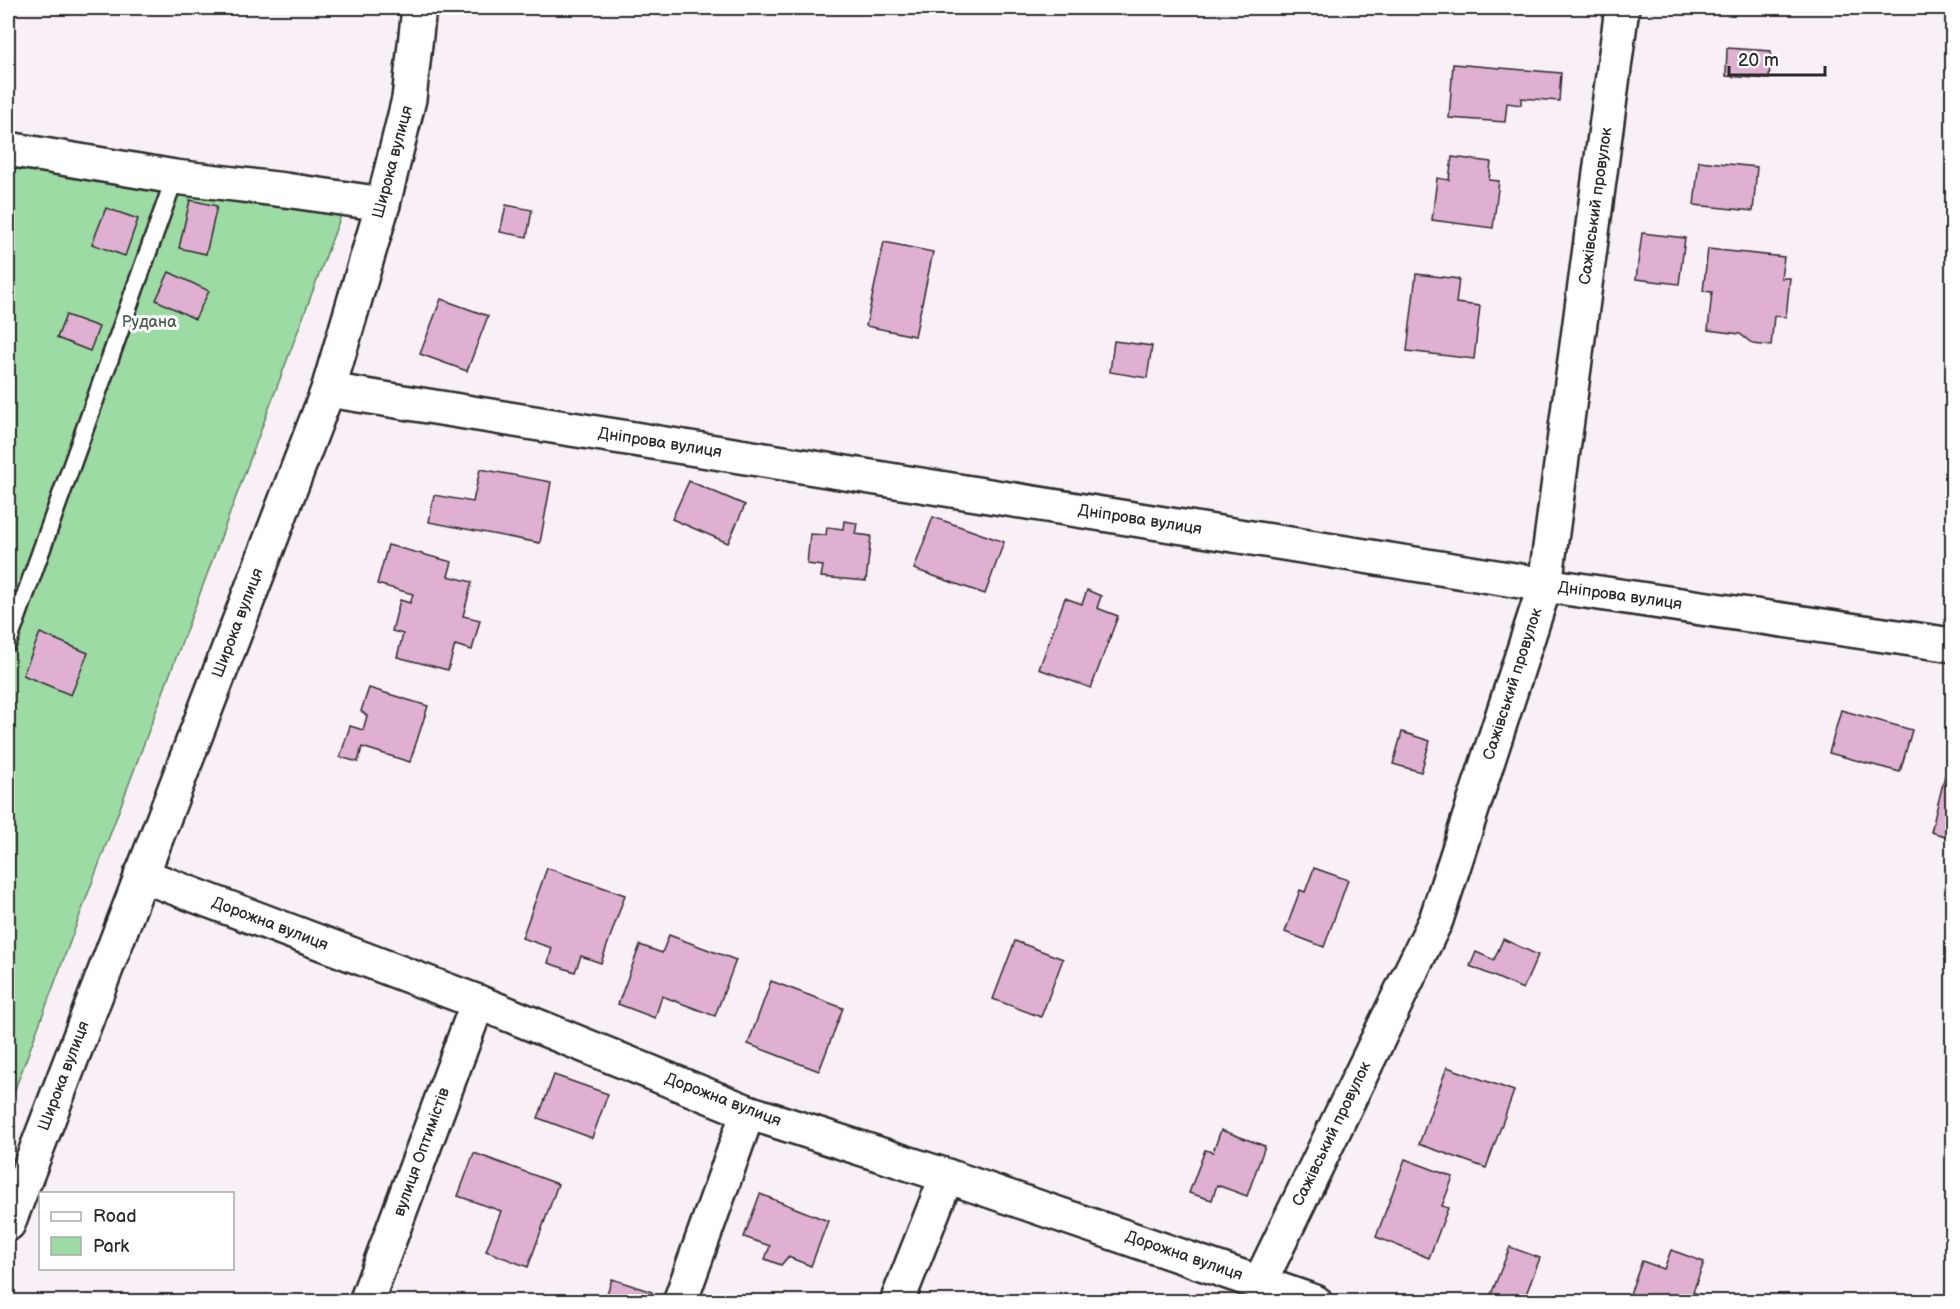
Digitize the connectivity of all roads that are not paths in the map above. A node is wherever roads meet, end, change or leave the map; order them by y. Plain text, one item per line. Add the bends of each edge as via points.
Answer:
1 (419, 8) edge
2 (1622, 8) edge
3 (8, 149) edge
4 (175, 177) junction
5 (383, 204) junction
6 (328, 390) junction
7 (1545, 585) junction
8 (8, 643) edge
9 (1953, 645) edge
10 (141, 875) junction
11 (478, 1002) junction
12 (748, 1112) junction
13 (946, 1176) junction
14 (8, 1224) edge
15 (1260, 1282) junction
16 (366, 1302) edge
17 (680, 1302) edge
18 (897, 1302) edge
19 (1315, 1302) edge

1 - 5 street, Широка вулиця via 409,99
2 - 7 street, Сажівський провулок
3 - 4 street
4 - 5 street
4 - 8 lane
5 - 6 street, Широка вулиця
6 - 7 street, Дніпрова вулиця
6 - 10 street, Широка вулиця
7 - 9 street, Дніпрова вулиця
7 - 15 street, Сажівський провулок via 1436,920
10 - 11 street, Дорожна вулиця
10 - 14 street, Широка вулиця
11 - 12 street, Дорожна вулиця
11 - 16 street, вулиця Оптимістів
12 - 13 street, Дорожна вулиця
12 - 17 street
13 - 15 street, Дорожна вулиця
13 - 18 street
15 - 19 street, Дорожна вулиця

